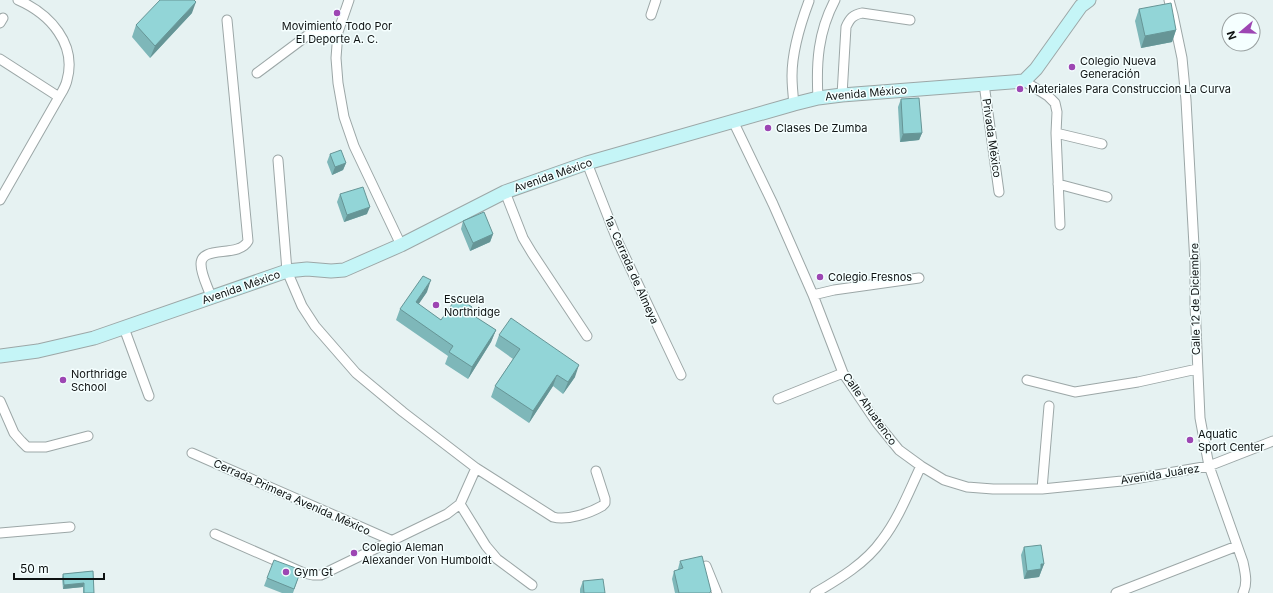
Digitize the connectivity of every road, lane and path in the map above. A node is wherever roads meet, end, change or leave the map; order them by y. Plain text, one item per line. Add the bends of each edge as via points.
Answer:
1 (18, 0) edge
2 (349, 0) edge
3 (656, 0) edge
4 (835, 0) edge
5 (1168, 0) edge
6 (809, 1) dead end
7 (1082, 2) edge
8 (651, 15) dead end
9 (227, 20) dead end
10 (910, 20) dead end
11 (338, 32) junction
12 (0, 58) edge
13 (257, 73) dead end
14 (1024, 81) junction
15 (984, 84) junction
16 (842, 95) junction
17 (59, 97) junction
18 (818, 98) junction
19 (794, 104) junction
20 (733, 121) junction
21 (1056, 133) junction
22 (1102, 144) dead end
23 (278, 160) dead end
24 (586, 163) junction
25 (1058, 184) junction
26 (505, 192) junction
27 (999, 192) dead end
28 (1107, 197) dead end
29 (0, 200) edge
30 (1060, 225) dead end
31 (400, 245) junction
32 (287, 271) junction
33 (919, 278) dead end
34 (813, 295) junction
35 (212, 297) junction
36 (124, 328) junction
37 (587, 336) dead end
38 (0, 356) edge
39 (1197, 369) junction
40 (843, 373) junction
41 (681, 375) dead end
42 (1027, 380) dead end
43 (149, 396) dead end
44 (778, 399) dead end
45 (0, 401) edge
46 (1049, 406) dead end
47 (88, 436) dead end
48 (1273, 441) edge
49 (192, 453) dead end
50 (922, 466) junction
51 (1209, 466) junction
52 (476, 468) junction
53 (596, 472) dead end
54 (1042, 489) junction
55 (460, 504) junction
56 (70, 527) dead end
57 (0, 533) edge
58 (215, 534) dead end
59 (393, 541) junction
60 (1237, 546) junction
61 (706, 566) edge
62 (532, 585) dead end
63 (717, 593) edge
64 (815, 593) edge
65 (1116, 593) edge
66 (1243, 593) edge

1 - 17 street via 49,20 59,32 66,48 69,64 67,81
2 - 11 street
3 - 8 street
4 - 18 street via 829,11 818,58
5 - 39 street, Calle 12 de Diciembre via 1182,58 1186,100 1195,264
6 - 19 street via 793,59
7 - 14 main road via 1036,70
9 - 35 street via 248,241 238,249 210,253 204,257 201,262 202,270
10 - 16 street via 854,14 846,27
11 - 13 street via 322,31 308,35
11 - 31 street via 336,58 344,117 354,146
12 - 17 street
14 - 15 main road, Avenida México
14 - 21 street via 1055,103
15 - 16 main road, Avenida México
15 - 27 street, Privada México
16 - 18 main road, Avenida México
17 - 29 street
18 - 19 main road, Avenida México
19 - 20 main road, Avenida México
20 - 24 main road, Avenida México
20 - 34 street, Calle Ahuatenco
21 - 22 street
21 - 25 street
23 - 32 street
24 - 26 main road, Avenida México
24 - 41 street, 1a. Cerrada de Almeya via 621,248
25 - 28 street
25 - 30 street
26 - 31 main road, Avenida México
26 - 37 street via 523,238
31 - 32 main road, Avenida México via 344,270
32 - 35 main road, Avenida México
32 - 52 street via 302,306 315,326 356,373
33 - 34 street
34 - 40 street, Calle Ahuatenco
35 - 36 main road, Avenida México
36 - 38 main road, Avenida México via 38,351
36 - 43 street
39 - 42 street via 1075,392
39 - 51 street, Calle 12 de Diciembre via 1200,418
40 - 44 street
40 - 50 street, Calle Ahuatenco via 899,450
45 - 47 street via 14,433 27,447 46,447
46 - 54 street
48 - 51 street, Avenida Juárez
49 - 59 street, Cerrada Primera Avenida México
50 - 54 street, Avenida Juárez via 944,480 967,487
50 - 64 street via 882,540 861,563
51 - 54 street, Avenida Juárez via 1122,481
51 - 60 street, Calle 12 de Diciembre
52 - 53 street via 553,517 563,519 599,508 605,503
52 - 55 street
55 - 59 street via 447,514
55 - 62 street via 486,546
56 - 57 street
58 - 59 street via 312,575 321,574
60 - 65 street
60 - 66 street, Calle 12 de Diciembre via 1246,576
61 - 63 street

